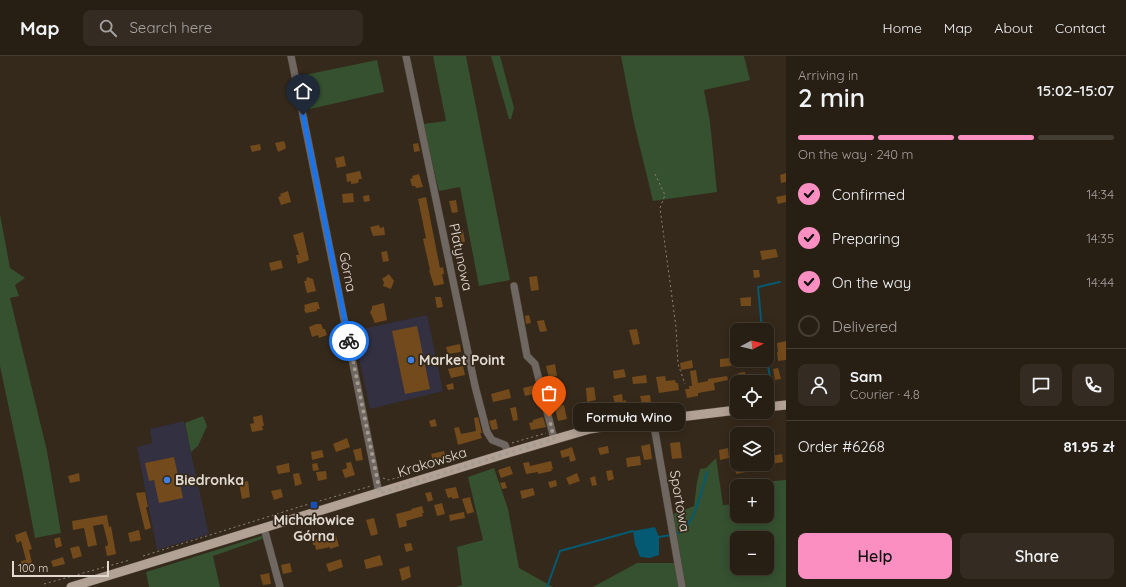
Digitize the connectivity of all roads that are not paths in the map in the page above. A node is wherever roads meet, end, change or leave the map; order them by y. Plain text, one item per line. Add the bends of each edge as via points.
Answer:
1 (291, 56) edge
2 (406, 56) edge
3 (514, 286) dead end
4 (786, 405) edge
5 (774, 408) edge
6 (730, 414) edge
7 (653, 420) junction
8 (554, 439) junction
9 (508, 453) junction
10 (380, 493) junction
11 (264, 528) junction
12 (76, 586) edge
13 (280, 587) edge
14 (682, 587) edge

1 - 10 street, Górna
2 - 9 street, Platynowa via 479,401 487,432 492,440 505,445
3 - 8 street via 527,356 535,364
4 - 5 main road
6 - 7 main road, Krakowska
7 - 8 main road, Krakowska via 597,428
7 - 14 street, Sportowa
8 - 9 main road, Krakowska
9 - 10 main road, Krakowska
10 - 11 main road, Krakowska
11 - 12 main road, Krakowska
11 - 13 street

